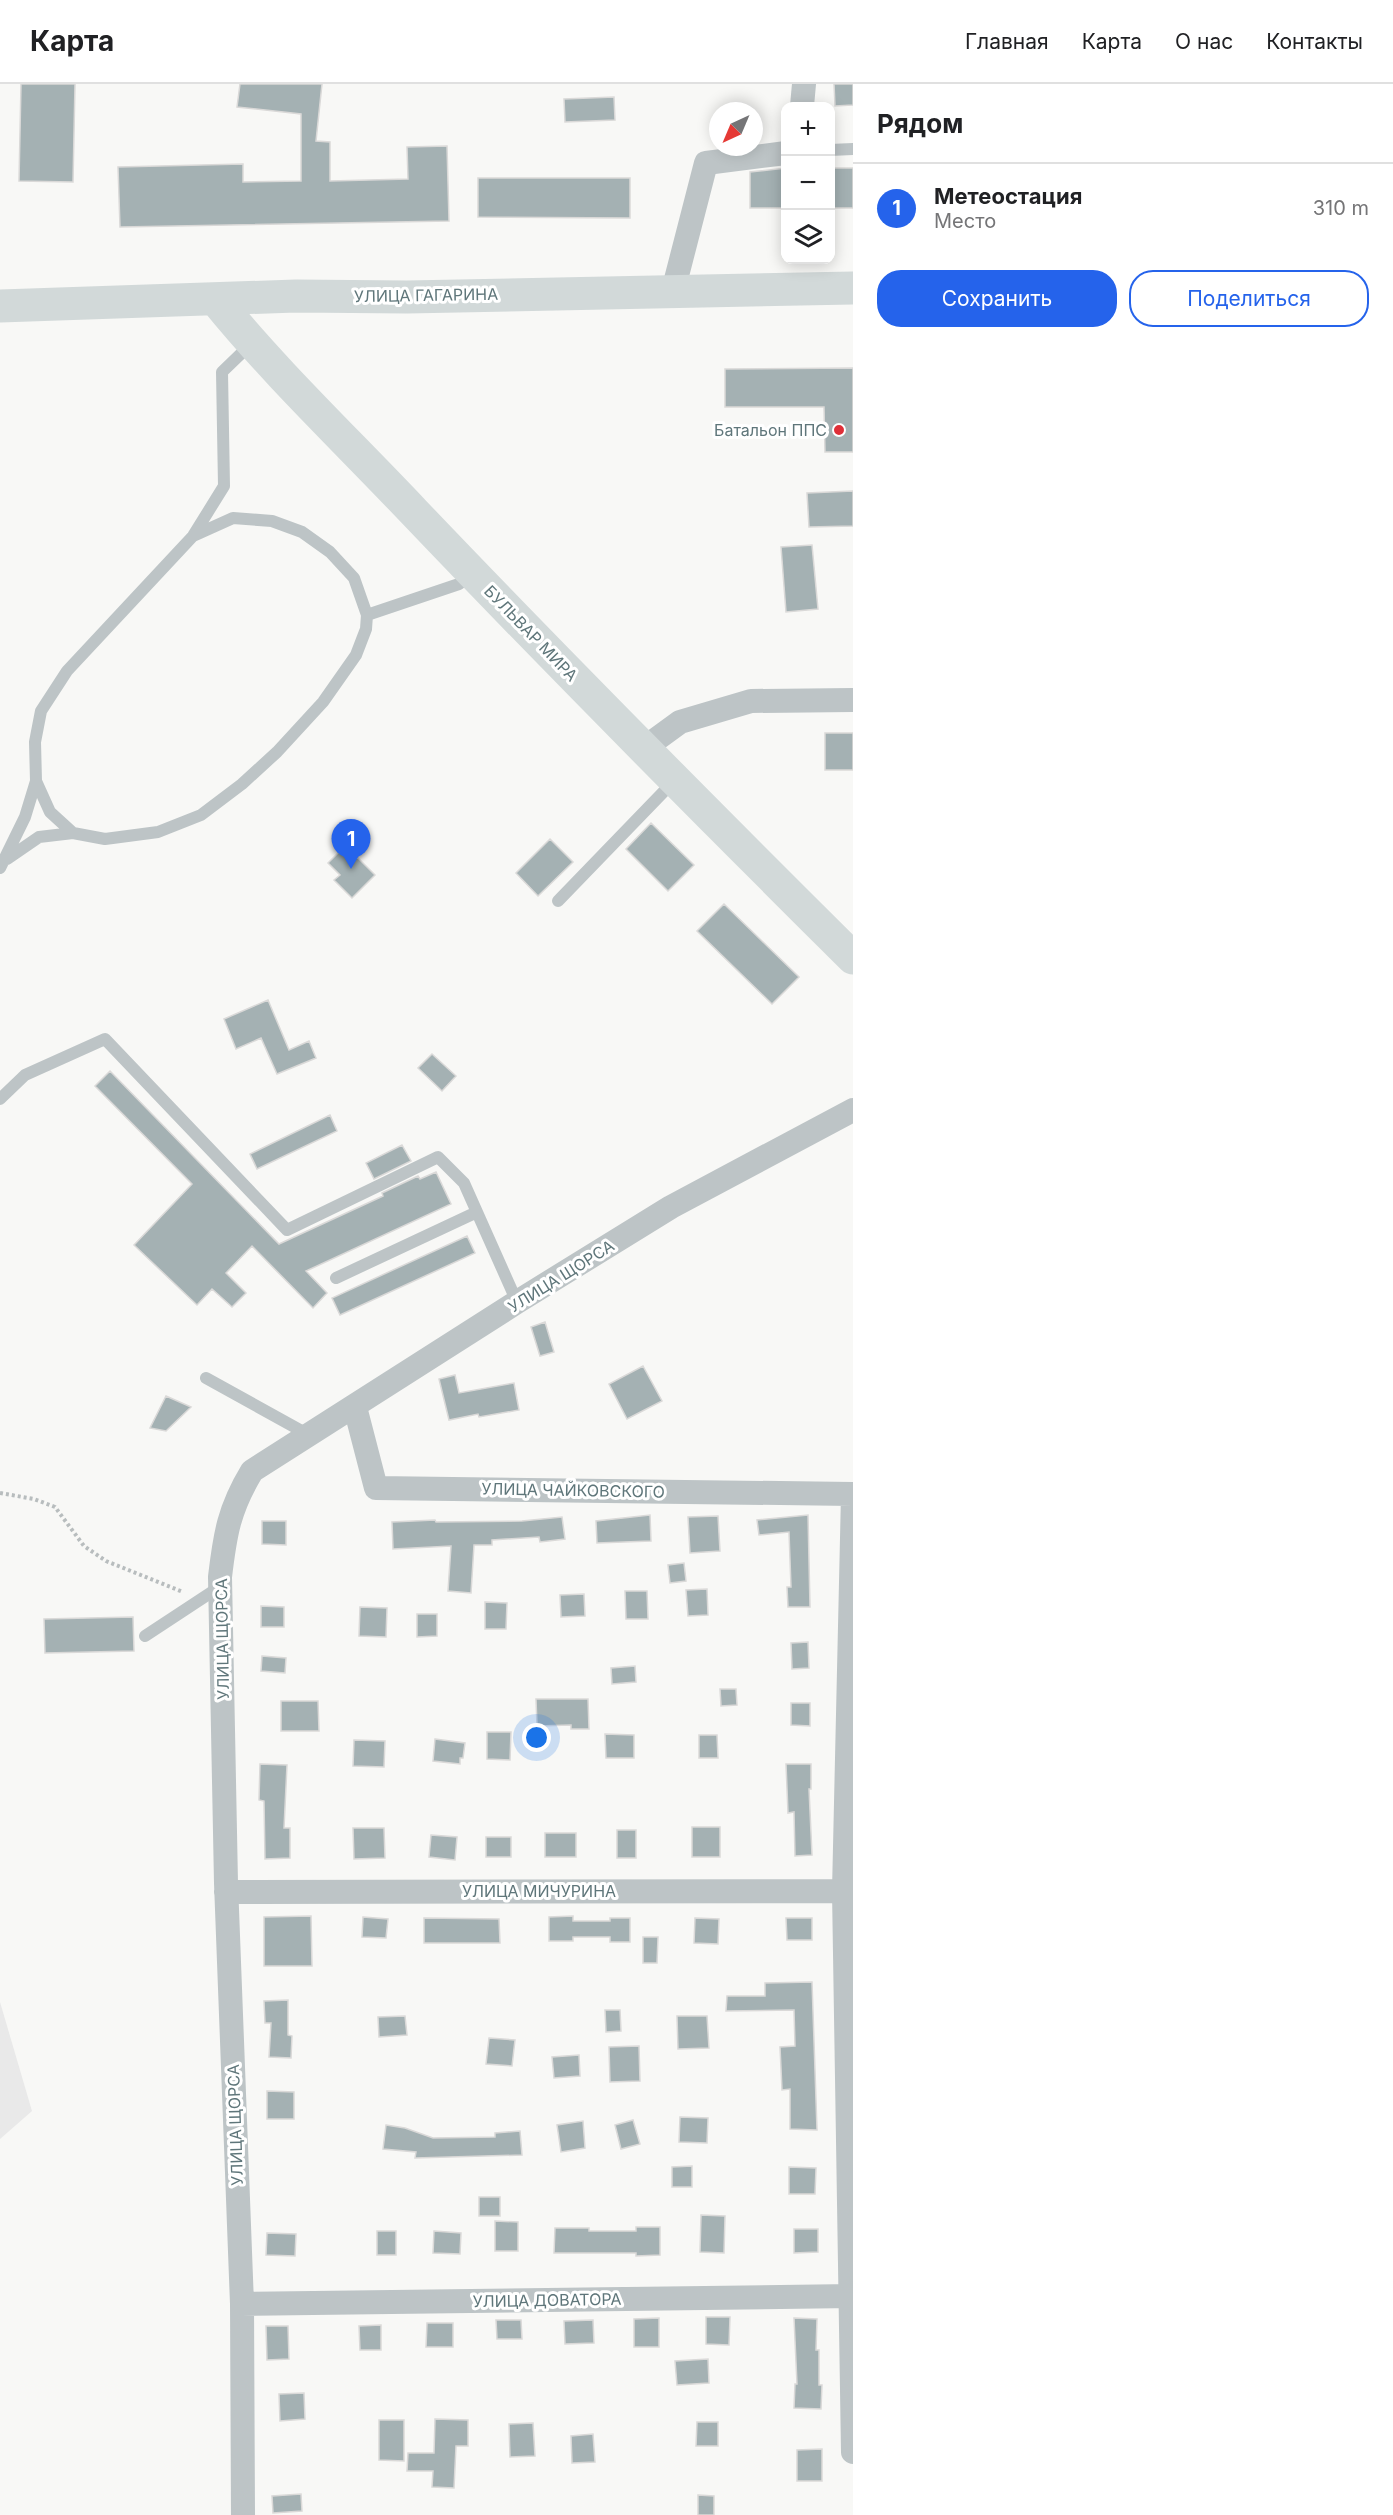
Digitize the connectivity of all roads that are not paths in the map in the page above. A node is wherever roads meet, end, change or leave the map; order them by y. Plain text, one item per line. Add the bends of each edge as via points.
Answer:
1 (804, 84) edge
2 (802, 102) edge
3 (853, 149) edge
4 (835, 150) edge
5 (781, 154) edge
6 (853, 288) edge
7 (673, 291) junction
8 (216, 300) junction
9 (0, 306) edge
10 (252, 343) junction
11 (193, 536) junction
12 (473, 574) junction
13 (367, 615) junction
14 (853, 700) edge
15 (643, 749) junction
16 (675, 780) junction
17 (36, 781) junction
18 (73, 833) junction
19 (2, 864) edge
20 (558, 901) dead end
21 (853, 958) edge
22 (0, 1099) edge
23 (853, 1110) edge
24 (477, 1212) junction
25 (336, 1278) dead end
26 (517, 1302) junction
27 (206, 1378) dead end
28 (356, 1407) junction
29 (309, 1435) junction
30 (853, 1494) edge
31 (221, 1586) junction
32 (145, 1636) dead end
33 (849, 1891) edge
34 (226, 1892) junction
35 (852, 2296) edge
36 (242, 2304) junction
37 (853, 2452) edge
38 (243, 2515) edge

1 - 2 street
3 - 4 lane
5 - 7 street via 706,163
6 - 7 main road, УЛИЦА ГАГАРИНА
7 - 8 main road, УЛИЦА ГАГАРИНА
8 - 9 main road, УЛИЦА ГАГАРИНА
8 - 10 main road, БУЛЬВАР МИРА
10 - 11 lane via 222,372 224,486
10 - 12 main road, БУЛЬВАР МИРА
11 - 13 lane via 233,518 272,521 302,532 330,552 354,578
11 - 17 lane via 67,671 41,711 35,742
12 - 13 lane via 459,584
12 - 15 main road, БУЛЬВАР МИРА
13 - 18 lane via 356,655 323,702 242,784 201,815 147,834 105,839
14 - 15 street via 751,701 680,722
15 - 16 main road, БУЛЬВАР МИРА
16 - 20 lane
16 - 21 main road, БУЛЬВАР МИРА
17 - 18 lane via 50,812
17 - 19 lane via 25,817
18 - 19 lane via 39,837
22 - 24 lane via 25,1075 105,1039 287,1230 438,1157 464,1183
23 - 26 street, УЛИЦА ЩОРСА via 671,1207
24 - 25 lane
24 - 26 lane
26 - 28 street, УЛИЦА ЩОРСА
27 - 29 lane
28 - 29 street, УЛИЦА ЩОРСА
28 - 30 street, УЛИЦА ЧАЙКОВСКОГО via 376,1488
29 - 31 street, УЛИЦА ЩОРСА via 252,1471 237,1496 225,1531
30 - 33 street
31 - 32 lane
31 - 34 street, УЛИЦА ЩОРСА
33 - 34 street, УЛИЦА МИЧУРИНА
33 - 35 street
34 - 36 street, УЛИЦА ЩОРСА
35 - 36 street, УЛИЦА ДОВАТОРА
35 - 37 street
36 - 38 street, УЛИЦА ЩОРСА

